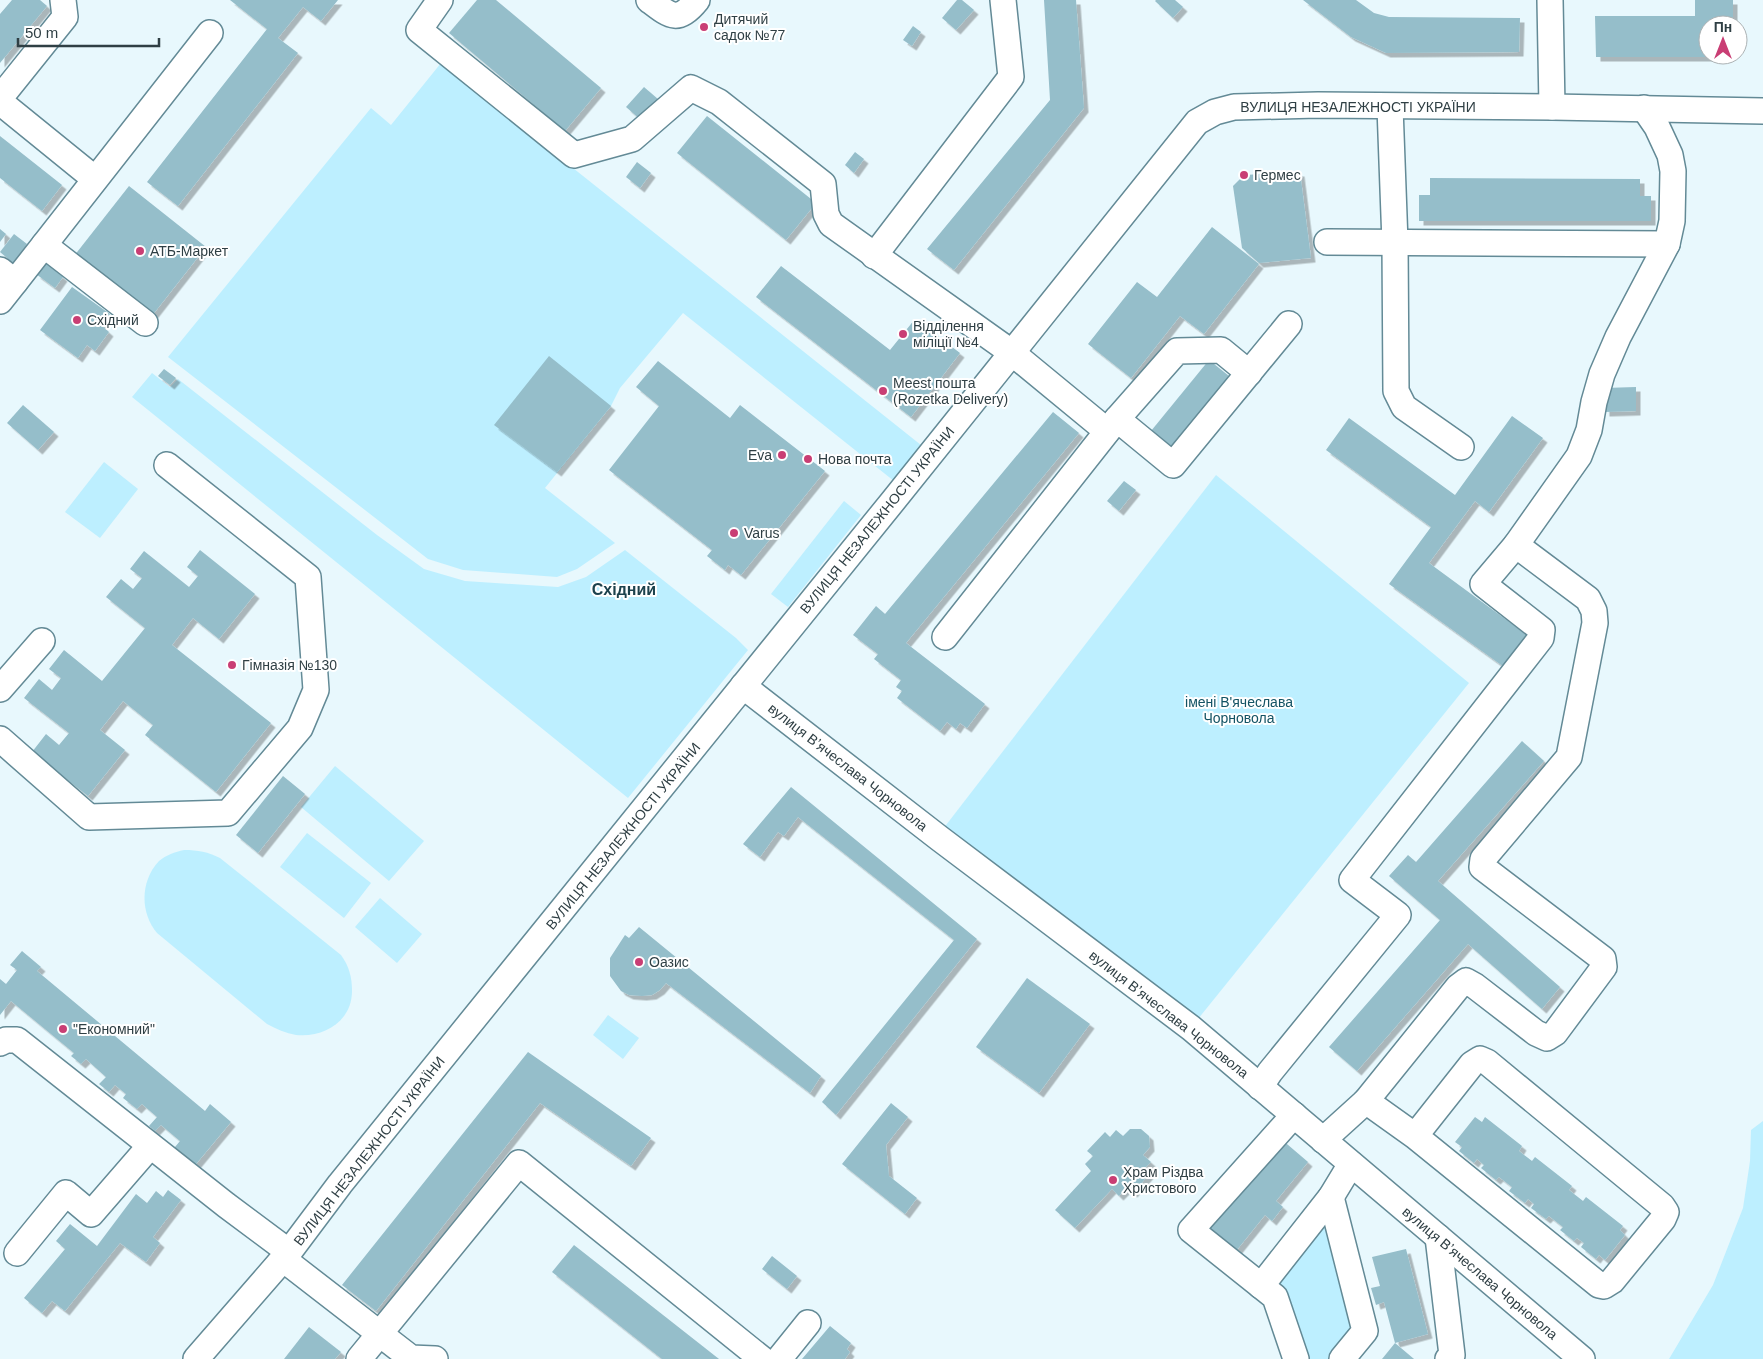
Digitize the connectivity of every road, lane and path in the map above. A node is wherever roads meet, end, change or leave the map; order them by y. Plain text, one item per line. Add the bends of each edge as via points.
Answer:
1 (63, 0) edge
2 (440, 0) edge
3 (649, 0) edge
4 (697, 0) edge
5 (1003, 0) edge
6 (1550, 0) edge
7 (210, 34) dead end
8 (0, 100) edge
9 (1390, 107) junction
10 (1552, 107) junction
11 (1644, 108) junction
12 (1763, 111) edge
13 (95, 179) junction
14 (1327, 242) dead end
15 (1396, 243) junction
16 (1667, 244) junction
17 (44, 245) junction
18 (874, 256) junction
19 (5, 284) edge
20 (145, 323) dead end
21 (1288, 324) dead end
22 (1011, 352) junction
23 (1249, 373) junction
24 (1112, 425) junction
25 (1461, 447) dead end
26 (167, 465) dead end
27 (1516, 545) junction
28 (945, 637) dead end
29 (42, 641) dead end
30 (743, 686) junction
31 (0, 689) edge
32 (0, 739) edge
33 (0, 1043) edge
34 (1260, 1087) junction
35 (1366, 1101) junction
36 (1294, 1115) junction
37 (1415, 1136) junction
38 (1323, 1140) junction
39 (150, 1146) junction
40 (1351, 1164) junction
41 (1331, 1197) junction
42 (1438, 1237) junction
43 (17, 1253) dead end
44 (286, 1256) junction
45 (1261, 1286) junction
46 (808, 1323) dead end
47 (378, 1333) junction
48 (196, 1359) edge
49 (359, 1359) edge
50 (435, 1359) edge
51 (762, 1359) edge
52 (779, 1359) edge
53 (1296, 1359) edge
54 (1342, 1359) edge
55 (1448, 1359) edge
56 (1582, 1359) edge

1 - 8 street via 65,16
2 - 18 street via 419,30 574,155 632,139 691,88 719,102 823,184 826,214 831,224
3 - 4 street via 666,13 680,16 688,12
5 - 18 street via 1011,77
6 - 10 street
7 - 13 street
8 - 13 street
9 - 10 street, ВУЛИЦЯ НЕЗАЛЕЖНОСТІ УКРАЇНИ
9 - 15 street
9 - 22 street, ВУЛИЦЯ НЕЗАЛЕЖНОСТІ УКРАЇНИ via 1234,107 1215,112 1197,122
10 - 11 street, ВУЛИЦЯ НЕЗАЛЕЖНОСТІ УКРАЇНИ
11 - 12 street, ВУЛИЦЯ НЕЗАЛЕЖНОСТІ УКРАЇНИ
11 - 16 street via 1658,127 1673,171 1672,221
13 - 17 street
14 - 15 street
15 - 16 street
15 - 25 street via 1396,391 1404,406
16 - 27 street via 1602,374 1590,430 1579,456
17 - 19 street
17 - 20 street
18 - 22 street
21 - 23 street
22 - 24 street
22 - 30 street, ВУЛИЦЯ НЕЗАЛЕЖНОСТІ УКРАЇНИ
23 - 24 street via 1221,350 1177,351
23 - 24 street via 1173,465
24 - 28 street
26 - 32 street via 308,577 316,690 300,728 228,813 89,817
27 - 34 street via 1483,584 1542,630 1541,638 1352,880 1398,915
27 - 35 street via 1588,599 1594,611 1594,623 1569,757 1483,859 1482,867 1602,958 1604,967 1555,1033 1547,1038 1466,981
29 - 31 street
30 - 34 street, вулиця Вʼячеслава Чорновола via 1191,1028
30 - 44 street, ВУЛИЦЯ НЕЗАЛЕЖНОСТІ УКРАЇНИ via 340,1184
33 - 39 street via 16,1040
34 - 36 street, вулиця Вʼячеслава Чорновола
35 - 37 street
35 - 38 street
36 - 38 street, вулиця Вʼячеслава Чорновола
36 - 45 street via 1191,1230
37 - 37 street via 1599,1285 1612,1281 1666,1212 1480,1059 1472,1064
38 - 40 street, вулиця Вʼячеслава Чорновола
39 - 43 street via 91,1214 66,1192
39 - 44 street
40 - 41 street
40 - 42 street, вулиця Вʼячеслава Чорновола
41 - 45 street
41 - 54 street via 1365,1331
42 - 55 street via 1452,1355
42 - 56 street, вулиця Вʼячеслава Чорновола
44 - 47 street
44 - 48 street, ВУЛИЦЯ НЕЗАЛЕЖНОСТІ УКРАЇНИ
45 - 53 street via 1275,1297
46 - 52 street
47 - 49 street
47 - 50 street via 411,1358
47 - 51 street via 519,1163

